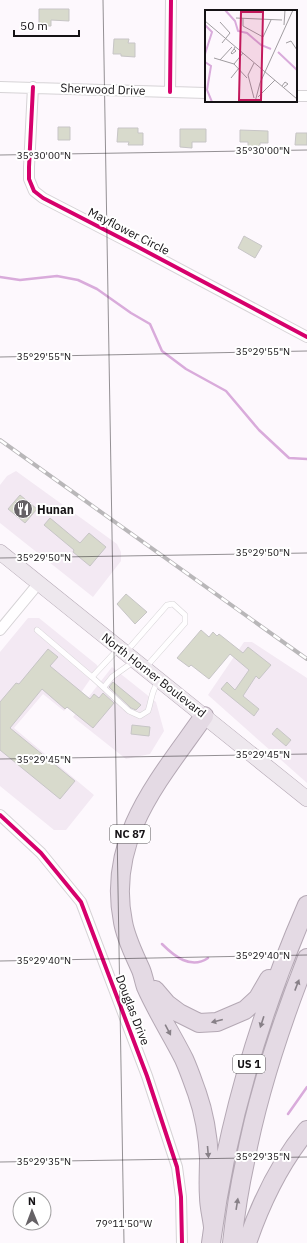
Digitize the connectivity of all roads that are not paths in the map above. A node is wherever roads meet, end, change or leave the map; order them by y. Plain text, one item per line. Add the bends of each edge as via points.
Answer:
1 (171, 0) edge
2 (0, 87) edge
3 (33, 87) junction
4 (170, 92) junction
5 (205, 93) edge
6 (307, 337) edge
7 (0, 552) edge
8 (38, 584) junction
9 (0, 630) edge
10 (37, 630) dead end
11 (131, 657) junction
12 (92, 677) junction
13 (159, 680) junction
14 (104, 687) junction
15 (204, 716) junction
16 (307, 799) edge
17 (0, 815) edge
18 (306, 906) edge
19 (307, 958) edge
20 (140, 969) junction
21 (307, 1130) edge
22 (212, 1235) edge
23 (182, 1243) edge
24 (232, 1243) edge
25 (247, 1243) edge

1 - 4 street
2 - 3 street, Sherwood Drive
3 - 4 street, Sherwood Drive
3 - 6 street, Mayflower Circle via 29,167 31,185 38,194
4 - 5 street, Sherwood Drive
7 - 8 main road, North Horner Boulevard
8 - 9 street
8 - 11 main road, North Horner Boulevard
10 - 12 lane
11 - 11 lane via 167,605 173,604 185,615 185,623
11 - 12 lane
11 - 13 main road, North Horner Boulevard
11 - 14 lane
12 - 14 lane
13 - 14 lane via 152,690 148,711 140,716 128,711
13 - 15 main road, North Horner Boulevard
15 - 16 main road, North Horner Boulevard
15 - 20 highway, NC 87 via 148,796 124,850 120,878 122,914 126,934
17 - 23 street, Douglas Drive via 41,852 81,902 147,1076 177,1167 181,1197
18 -> 20 highway, NC 87 via 284,940 272,972 258,998 245,1010 217,1022 199,1023 179,1013 159,996
18 -> 22 highway, US 1 via 262,1020 236,1110
24 -> 19 highway, US 1 via 244,1162 261,1093 284,1018
20 -> 22 highway via 184,1060 197,1095 207,1136
21 - 25 highway via 274,1178 255,1218

